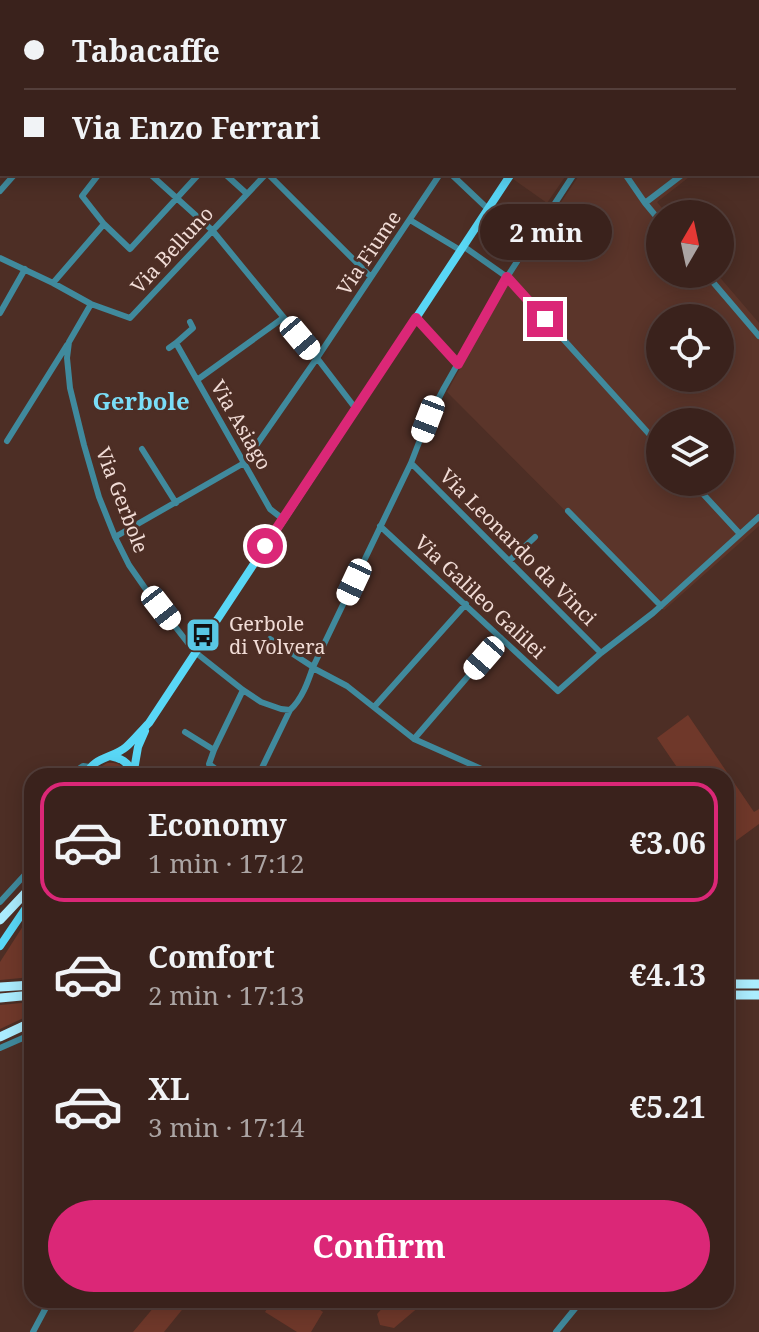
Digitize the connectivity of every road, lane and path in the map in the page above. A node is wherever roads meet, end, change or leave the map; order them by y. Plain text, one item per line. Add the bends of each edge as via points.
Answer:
1 (13, 176) edge
2 (97, 176) edge
3 (152, 176) edge
4 (197, 176) edge
5 (227, 176) edge
6 (265, 176) edge
7 (269, 176) edge
8 (439, 176) edge
9 (453, 176) edge
10 (510, 176) edge
11 (573, 176) edge
12 (626, 176) edge
13 (680, 176) edge
14 (0, 191) edge
15 (246, 193) junction
16 (177, 199) junction
17 (645, 203) joint
18 (488, 209) junction
19 (410, 220) junction
20 (104, 224) junction
21 (212, 230) junction
22 (462, 248) junction
23 (0, 258) edge
24 (25, 269) junction
25 (371, 277) junction
26 (507, 277) junction
27 (53, 283) junction
28 (718, 288) edge
29 (91, 304) junction
30 (0, 313) edge
31 (283, 318) junction
32 (416, 318) junction
33 (190, 322) dead end
34 (759, 336) edge
35 (69, 342) junction
36 (176, 343) junction
37 (169, 348) dead end
38 (317, 358) junction
39 (458, 364) junction
40 (197, 380) junction
41 (356, 409) junction
42 (646, 431) edge
43 (7, 441) dead end
44 (142, 449) dead end
45 (244, 463) junction
46 (411, 463) junction
47 (705, 496) edge
48 (176, 503) junction
49 (568, 511) dead end
50 (759, 517) edge
51 (283, 519) junction
52 (380, 526) junction
53 (740, 534) junction
54 (115, 537) junction
55 (535, 537) dead end
56 (509, 561) junction
57 (466, 604) junction
58 (661, 606) junction
59 (501, 638) junction
60 (270, 639) dead end
61 (195, 652) junction
62 (601, 653) junction
63 (313, 668) junction
64 (243, 690) junction
65 (374, 707) junction
66 (290, 710) junction
67 (149, 723) junction
68 (185, 732) dead end
69 (414, 739) junction
70 (214, 750) junction
71 (110, 756) junction
72 (90, 768) edge
73 (131, 768) edge
74 (134, 768) edge
75 (214, 768) edge
76 (262, 768) edge
77 (479, 768) edge
78 (24, 876) edge
79 (24, 894) edge
80 (0, 902) edge
81 (24, 911) edge
82 (0, 920) edge
83 (0, 946) edge
84 (734, 984) edge
85 (759, 984) edge
86 (24, 986) edge
87 (0, 987) edge
88 (734, 995) edge
89 (759, 995) edge
90 (24, 996) edge
91 (0, 998) edge
92 (24, 1026) edge
93 (0, 1037) edge
94 (24, 1038) edge
95 (0, 1048) edge
96 (46, 1308) edge
97 (576, 1308) edge
98 (33, 1332) edge
99 (556, 1332) edge

1 - 14 street
2 - 20 street via 82,196
3 - 16 street
4 - 16 street
5 - 15 street
6 - 15 street, Via Belluno
7 - 25 street
8 - 19 street, Via Fiume
9 - 18 street
10 - 18 main road
11 - 26 street
12 - 17 street
13 - 17 street
15 - 21 street, Via Belluno
16 - 20 street via 130,249
16 - 21 street
18 - 22 main road
19 - 22 street
19 - 25 street, Via Fiume
20 - 27 street
21 - 29 street, Via Belluno via 130,318
21 - 31 street
22 - 26 street
22 - 32 main road
23 - 24 street
24 - 27 street
24 - 30 street
25 - 38 street, Via Fiume
26 - 39 street
26 - 42 street
27 - 29 street
28 - 34 street
29 - 35 street
31 - 38 street
31 - 40 street
32 - 39 street
32 - 41 main road
33 - 36 street via 193,328
35 - 43 street
35 - 54 street, Via Gerbole via 70,388
36 - 37 street
36 - 40 street, Via Asiago
38 - 41 street
38 - 45 street, Via Fiume
39 - 46 street
40 - 45 street, Via Asiago
41 - 51 main road
44 - 48 street
45 - 48 street, Via Fiume
45 - 51 street, Via Asiago via 270,509
46 - 52 street
46 - 56 street, Via Leonardo da Vinci
47 - 53 street
48 - 54 street, Via Fiume
49 - 58 street
50 - 53 street
51 - 61 main road
52 - 57 street, Via Galileo Galilei
52 - 63 street
53 - 58 street
54 - 61 street, Via Gerbole via 145,588
55 - 56 street
56 - 62 street, Via Leonardo da Vinci
57 - 59 street, Via Galileo Galilei
57 - 65 street
58 - 62 street
59 - 62 street, Via Galileo Galilei via 558,691
59 - 69 street
60 - 63 street
61 - 64 street, Via Gerbole
61 - 67 main road
63 - 65 street
63 - 66 street
64 - 66 street, Via Gerbole
64 - 70 street
65 - 69 street
66 - 76 street
67 - 71 main road
67 - 74 main road
68 - 70 street
69 - 77 street
70 - 75 street via 209,764
71 - 72 main road
71 - 73 main road
78 - 80 street
79 - 82 highway
81 - 83 main road
84 - 85 highway
86 - 87 highway
88 - 89 highway
90 - 91 highway
92 - 93 highway
94 - 95 street
96 - 98 street
97 - 99 street

